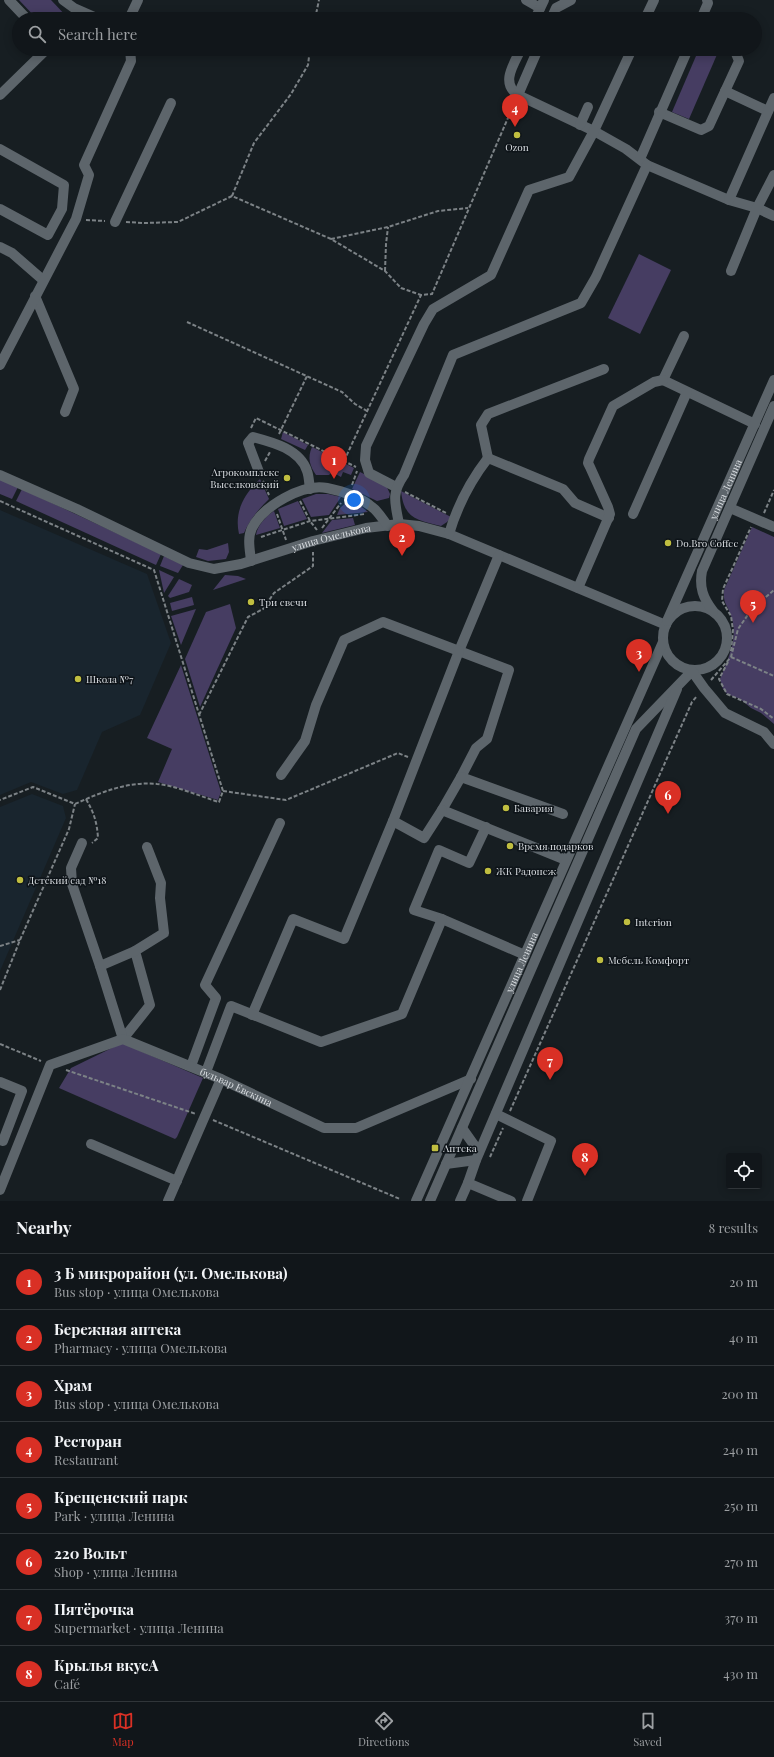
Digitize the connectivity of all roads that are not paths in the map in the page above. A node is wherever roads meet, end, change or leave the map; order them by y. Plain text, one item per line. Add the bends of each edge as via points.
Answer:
1 (9, 0) edge
2 (63, 0) edge
3 (138, 0) edge
4 (526, 0) edge
5 (571, 0) edge
6 (654, 0) edge
7 (707, 0) edge
8 (542, 4) edge
9 (20, 12) edge
10 (83, 12) edge
11 (132, 12) edge
12 (554, 12) edge
13 (648, 12) edge
14 (704, 12) edge
15 (40, 56) edge
16 (131, 56) edge
17 (518, 56) edge
18 (535, 56) edge
19 (629, 56) edge
20 (685, 56) edge
21 (737, 56) edge
22 (725, 91) junction
23 (0, 95) edge
24 (518, 95) junction
25 (774, 98) edge
26 (171, 103) dead end
27 (588, 107) dead end
28 (768, 110) junction
29 (659, 112) junction
30 (580, 125) junction
31 (594, 131) junction
32 (0, 149) edge
33 (643, 162) junction
34 (774, 175) edge
35 (729, 200) junction
36 (757, 208) junction
37 (0, 209) edge
38 (62, 209) junction
39 (774, 216) edge
40 (76, 219) junction
41 (115, 222) road end
42 (0, 246) edge
43 (731, 271) dead end
44 (43, 280) junction
45 (35, 296) junction
46 (684, 336) dead end
47 (3, 351) edge
48 (0, 365) edge
49 (604, 369) dead end
50 (663, 380) junction
51 (774, 380) edge
52 (687, 392) junction
53 (774, 406) edge
54 (65, 412) dead end
55 (755, 424) junction
56 (488, 458) junction
57 (259, 472) road end
58 (0, 475) edge
59 (396, 487) junction
60 (310, 489) junction
61 (730, 508) junction
62 (633, 514) dead end
63 (611, 518) junction
64 (399, 524) junction
65 (388, 526) junction
66 (774, 527) edge
67 (449, 534) junction
68 (499, 555) junction
69 (251, 561) junction
70 (578, 588) junction
71 (713, 611) junction
72 (666, 623) junction
73 (663, 642) junction
74 (459, 651) junction
75 (692, 671) junction
76 (679, 686) junction
77 (631, 726) junction
78 (774, 744) edge
79 (281, 776) dead end
80 (461, 777) junction
81 (442, 810) junction
82 (563, 814) dead end
83 (393, 821) junction
84 (280, 823) dead end
85 (486, 827) junction
86 (82, 845) road end
87 (147, 847) dead end
88 (566, 860) junction
89 (442, 919) junction
90 (135, 951) junction
91 (525, 955) junction
92 (100, 966) junction
93 (252, 1015) junction
94 (123, 1039) junction
95 (191, 1066) junction
96 (206, 1072) junction
97 (221, 1079) junction
98 (471, 1079) junction
99 (0, 1082) edge
100 (496, 1114) junction
101 (462, 1128) junction
102 (0, 1140) edge
103 (91, 1144) dead end
104 (477, 1156) junction
105 (446, 1164) junction
106 (177, 1181) junction
107 (468, 1183) junction
108 (0, 1190) edge
109 (168, 1201) edge
110 (416, 1201) edge
111 (430, 1201) edge
112 (460, 1201) edge
113 (511, 1201) edge
114 (527, 1201) edge

1 - 9 street
2 - 10 street
3 - 11 street
4 - 8 street
5 - 12 street via 556,8
6 - 13 street
7 - 14 street
15 - 23 street
16 - 40 street via 131,61 84,165 89,175
17 - 24 street via 509,76 509,83 512,91
18 - 24 street
19 - 31 street
20 - 29 street
21 - 22 street via 739,61
22 - 28 street
22 - 29 street via 709,126 701,130
24 - 30 street
25 - 28 street
26 - 41 street
27 - 30 street
28 - 35 street
29 - 33 street
30 - 31 street
31 - 33 street
31 - 59 street via 568,177 529,190 492,275 433,309 424,324 366,446 365,460 370,473
32 - 38 street via 64,185
33 - 35 street
33 - 59 street via 596,277 582,303 453,355 404,475
34 - 36 street
35 - 36 street
36 - 39 street
36 - 43 street
37 - 38 street via 48,235
38 - 40 street
40 - 44 street
42 - 44 street
44 - 45 street
45 - 47 street
45 - 54 street via 74,389
46 - 50 street
47 - 48 street
49 - 56 street via 488,414 481,425
50 - 52 street
50 - 63 street via 654,382 613,406 589,459 588,463 610,510
51 - 55 street, улица Ленина
52 - 55 street
52 - 62 street
53 - 61 street, улица Ленина
55 - 72 street, улица Ленина
56 - 63 street via 563,489 575,504
56 - 67 street via 477,472 454,517
57 - 60 street via 248,443 253,438 275,443 303,462 308,471
58 - 69 street, улица Омелькова via 189,563 214,569
59 - 64 street
60 - 65 street via 326,487 349,494 373,507
60 - 69 street via 274,504 260,515 252,529 249,543
61 - 66 street
61 - 71 street, улица Ленина via 702,571 700,582 706,602
63 - 70 street
64 - 65 street, улица Омелькова
64 - 67 street, улица Омелькова
65 - 69 street, улица Омелькова via 366,528 314,541
67 - 68 street, улица Омелькова
68 - 70 street, улица Омелькова
68 - 74 street
70 - 72 street, улица Омелькова
71 - 72 street via 704,607 688,607 674,613
71 - 75 street via 721,618 726,628 726,648 713,666
72 - 73 street
73 - 75 street via 672,662
73 - 77 street
74 - 79 street via 383,622 344,640 316,705 305,741
74 - 80 street via 509,670 487,739 476,748
74 - 83 street
75 - 76 street
75 - 78 street via 725,713 764,732
76 - 77 street
76 - 100 street
77 - 88 street, улица Ленина
77 - 101 street, улица Ленина
80 - 81 street
80 - 82 street
81 - 83 street via 424,838
81 - 85 street
83 - 93 street via 344,938 293,919
84 - 95 street via 205,985 216,998
85 - 88 street
85 - 89 street via 469,864 439,850 414,910
86 - 92 street via 71,868 72,884
87 - 90 street via 161,883 164,933
88 - 91 street, улица Ленина
89 - 91 street
89 - 93 street via 402,1014 321,1042
90 - 92 street
90 - 94 street via 150,1005
91 - 98 street, улица Ленина
92 - 94 street
93 - 96 street via 231,1006
94 - 95 street, бульвар Евскина
94 - 108 street via 50,1065
95 - 96 street, бульвар Евскина
96 - 97 street, бульвар Евскина
97 - 98 street, бульвар Евскина via 324,1128 356,1128
97 - 106 street
98 - 110 street, улица Ленина
99 - 102 street via 22,1092 3,1141
100 - 104 street
100 - 114 street via 551,1141
101 - 104 street
101 - 105 street, улица Ленина
103 - 106 street
104 - 105 street
104 - 107 street
105 - 111 street, улица Ленина
106 - 109 street
107 - 112 street
107 - 113 street

